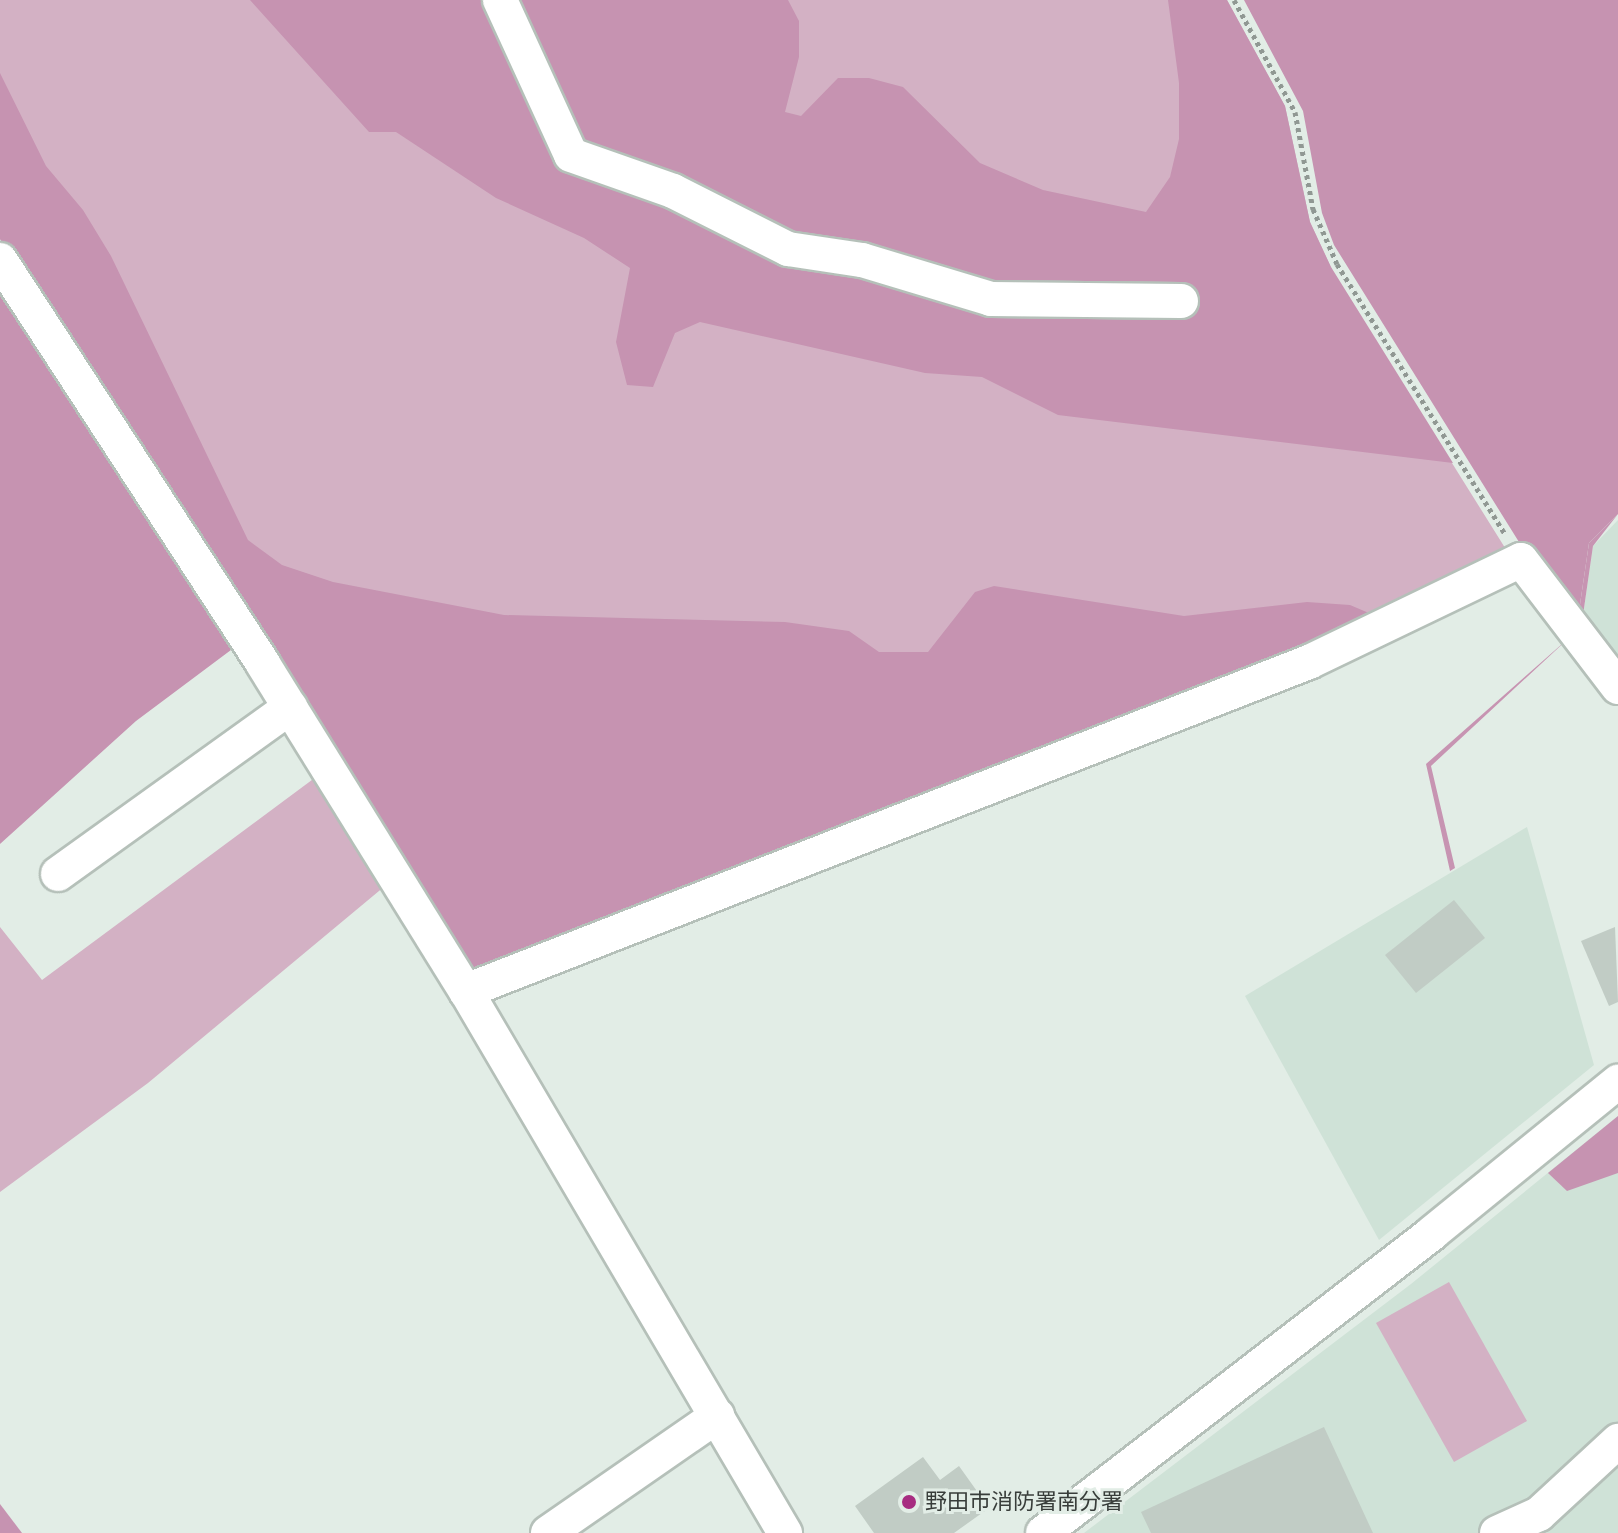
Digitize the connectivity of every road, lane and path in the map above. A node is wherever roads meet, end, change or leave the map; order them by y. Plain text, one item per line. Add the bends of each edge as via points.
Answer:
1 (500, 0) edge
2 (1234, 0) edge
3 (0, 260) edge
4 (1181, 301) dead end
5 (1521, 560) junction
6 (1618, 687) edge
7 (290, 707) junction
8 (58, 874) dead end
9 (466, 991) junction
10 (1618, 1082) edge
11 (717, 1416) junction
12 (1618, 1441) edge
13 (548, 1533) edge
14 (785, 1533) edge
15 (1043, 1533) edge
16 (1497, 1533) edge

1 - 4 street via 571,155 673,191 788,249 862,260 991,299
2 - 5 path via 1295,112 1313,209 1337,264
3 - 7 street
5 - 6 street
5 - 9 street via 1309,662
7 - 8 street
7 - 9 street
9 - 11 street
10 - 15 street
11 - 13 street
11 - 14 street
12 - 16 street via 1539,1514

